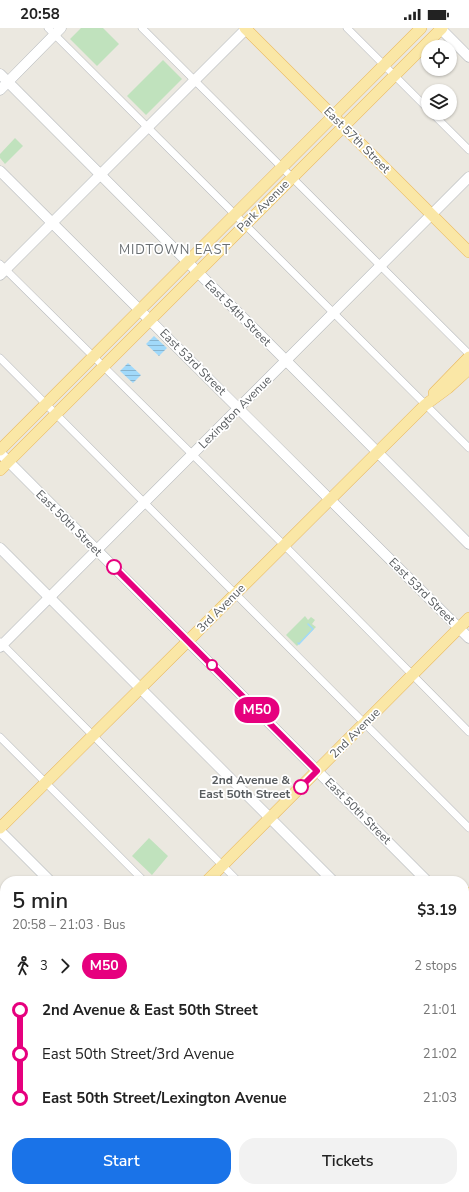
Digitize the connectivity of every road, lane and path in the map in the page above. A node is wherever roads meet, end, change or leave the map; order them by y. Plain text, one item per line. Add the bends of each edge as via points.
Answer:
1 (142, 28) edge
2 (246, 28) edge
3 (347, 28) edge
4 (421, 28) edge
5 (441, 28) edge
6 (55, 30) edge
7 (469, 57) edge
8 (384, 65) junction
9 (0, 74) edge
10 (394, 76) junction
11 (195, 80) junction
12 (8, 82) junction
13 (0, 90) edge
14 (421, 102) edge
15 (333, 116) junction
16 (439, 120) edge
17 (148, 127) junction
18 (343, 127) junction
19 (469, 150) edge
20 (283, 167) junction
21 (0, 171) edge
22 (100, 174) junction
23 (292, 177) junction
24 (469, 177) edge
25 (236, 214) junction
26 (432, 215) junction
27 (52, 223) junction
28 (246, 224) junction
29 (469, 252) edge
30 (188, 262) junction
31 (380, 266) junction
32 (2, 269) edge
33 (198, 272) junction
34 (140, 310) junction
35 (334, 313) junction
36 (150, 320) junction
37 (469, 355) edge
38 (94, 356) junction
39 (0, 358) edge
40 (286, 361) junction
41 (104, 366) junction
42 (469, 369) edge
43 (46, 404) junction
44 (425, 404) junction
45 (239, 408) junction
46 (56, 414) junction
47 (469, 448) edge
48 (0, 450) edge
49 (378, 451) junction
50 (0, 453) edge
51 (192, 455) junction
52 (4, 466) edge
53 (330, 499) junction
54 (144, 502) junction
55 (469, 544) edge
56 (284, 545) junction
57 (0, 548) edge
58 (97, 550) junction
59 (235, 594) junction
60 (49, 597) junction
61 (469, 618) edge
62 (458, 628) junction
63 (469, 638) edge
64 (188, 641) junction
65 (1, 644) edge
66 (412, 674) junction
67 (140, 688) junction
68 (365, 723) junction
69 (469, 732) edge
70 (93, 736) junction
71 (0, 738) edge
72 (317, 771) junction
73 (46, 783) junction
74 (270, 818) junction
75 (469, 828) edge
76 (0, 830) edge
77 (223, 866) junction
78 (45, 876) edge
79 (139, 876) edge
80 (212, 876) edge
81 (233, 876) edge
82 (328, 876) edge
83 (422, 876) edge

1 - 11 street
2 - 11 main road
2 - 15 main road, East 57th Street
3 - 8 street
4 - 8 main road, Park Avenue
5 - 7 main road
5 - 10 main road, Park Avenue
6 - 12 main road
6 - 17 street
8 - 10 street
8 - 15 main road, Park Avenue
9 - 12 main road, East 54th Street
10 - 14 street
10 - 18 main road, Park Avenue
11 - 17 main road
11 - 20 street
12 - 13 main road
12 - 22 main road, East 54th Street
15 - 18 main road, East 57th Street
15 - 20 main road, Park Avenue
16 - 19 street
17 - 22 main road
17 - 25 street
18 - 23 main road, Park Avenue
18 - 26 main road, East 57th Street
20 - 23 street
20 - 25 main road, Park Avenue
21 - 27 main road, East 53rd Street
22 - 27 main road
22 - 30 main road, East 54th Street
23 - 28 main road, Park Avenue
23 - 31 street
24 - 26 main road, Lexington Avenue
25 - 28 street
25 - 30 main road, Park Avenue
26 - 29 main road, East 57th Street
26 - 31 main road, Lexington Avenue
27 - 32 main road
27 - 34 main road, East 53rd Street
28 - 33 main road, Park Avenue
28 - 35 street
30 - 33 main road, East 54th Street
30 - 34 main road, Park Avenue
31 - 35 main road, Lexington Avenue
31 - 37 street
32 - 38 street
33 - 36 main road, Park Avenue
33 - 40 main road, East 54th Street
34 - 36 main road, East 53rd Street
34 - 38 main road, Park Avenue
35 - 40 main road, Lexington Avenue
35 - 44 street
36 - 41 main road, Park Avenue
36 - 45 main road, East 53rd Street
37 - 44 main road, 3rd Avenue
38 - 41 street
38 - 43 main road, Park Avenue
39 - 43 street
40 - 45 main road, Lexington Avenue
40 - 49 main road, East 54th Street
41 - 46 main road, Park Avenue
41 - 51 street
42 - 44 main road, 3rd Avenue
43 - 46 street
43 - 48 main road, Park Avenue
44 - 47 street
44 - 49 main road, 3rd Avenue
45 - 51 main road, Lexington Avenue
45 - 53 main road, East 53rd Street
46 - 52 main road, Park Avenue
46 - 54 street
49 - 53 main road, 3rd Avenue
49 - 55 main road, East 54th Street
50 - 52 main road, East 50th Street
51 - 54 main road, Lexington Avenue
51 - 56 street
52 - 58 main road, East 50th Street
53 - 56 main road, 3rd Avenue
53 - 62 main road, East 53rd Street
54 - 58 main road, Lexington Avenue
54 - 59 street
56 - 59 main road, 3rd Avenue
56 - 66 street
57 - 60 main road
58 - 60 main road, Lexington Avenue
58 - 64 main road, East 50th Street
59 - 64 main road, 3rd Avenue
59 - 68 street
60 - 65 main road, Lexington Avenue
60 - 67 main road
61 - 62 main road, 2nd Avenue
62 - 63 main road, East 53rd Street
62 - 66 main road, 2nd Avenue
64 - 67 main road, 3rd Avenue
64 - 72 main road, East 50th Street
65 - 70 street
66 - 68 main road, 2nd Avenue
66 - 69 street
67 - 70 main road, 3rd Avenue
67 - 74 main road
68 - 72 main road, 2nd Avenue
68 - 75 street
70 - 73 main road, 3rd Avenue
70 - 77 street
71 - 73 street
72 - 74 main road, 2nd Avenue
72 - 83 main road, East 50th Street
73 - 76 main road, 3rd Avenue
73 - 79 street
74 - 77 main road, 2nd Avenue
74 - 82 main road
76 - 78 main road
77 - 80 main road, 2nd Avenue
77 - 81 street

